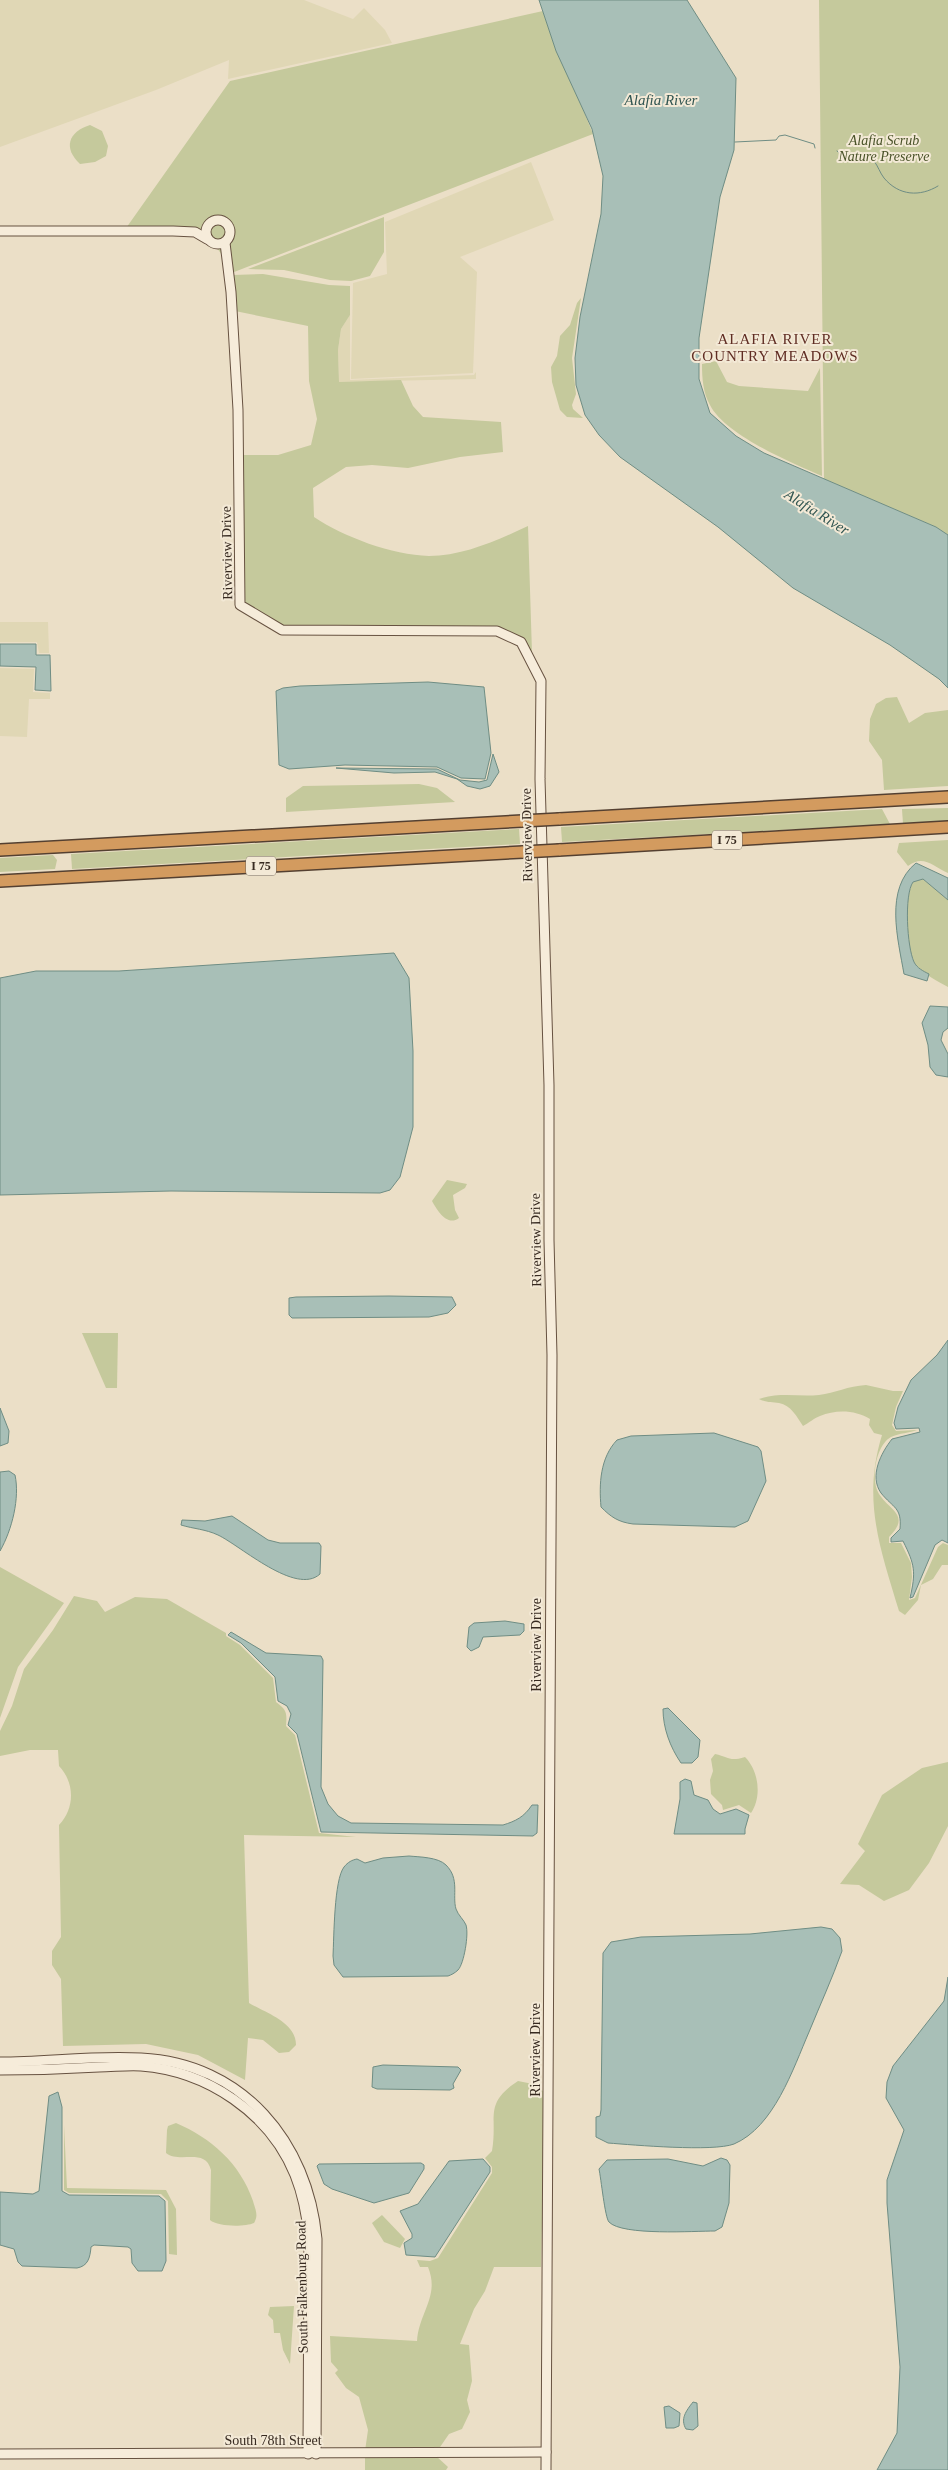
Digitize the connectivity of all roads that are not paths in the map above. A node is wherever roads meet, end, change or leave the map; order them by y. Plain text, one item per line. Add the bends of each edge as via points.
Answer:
1 (210, 223) junction
2 (0, 231) edge
3 (173, 231) junction
4 (210, 241) junction
5 (225, 243) junction
6 (228, 268) junction
7 (948, 796) edge
8 (948, 827) edge
9 (0, 850) edge
10 (0, 881) edge
11 (0, 2062) edge
12 (104, 2063) junction
13 (0, 2070) edge
14 (546, 2452) junction
15 (0, 2454) edge
16 (312, 2454) junction
17 (546, 2470) edge

1 - 3 street
1 - 4 street via 206,230
1 - 5 street, Riverview Drive via 220,220 227,223 230,233
2 - 3 street
3 - 4 street via 195,232
4 - 5 street
4 - 6 street, Riverview Drive
5 - 6 street, Riverview Drive
6 - 14 street, Riverview Drive via 238,410 240,605 282,630 497,631 521,642 541,681 540,779 549,1085 552,1355
7 - 9 highway, I 75, bridge
8 - 10 highway, I 75, bridge
11 - 12 street, South Falkenburg Road
12 - 13 street, South Falkenburg Road
12 - 16 street, South Falkenburg Road via 165,2070 208,2084 246,2108 263,2124 284,2153 303,2198 309,2238
14 - 16 street, South 78th Street
14 - 17 street, Riverview Drive
15 - 16 street, South 78th Street

